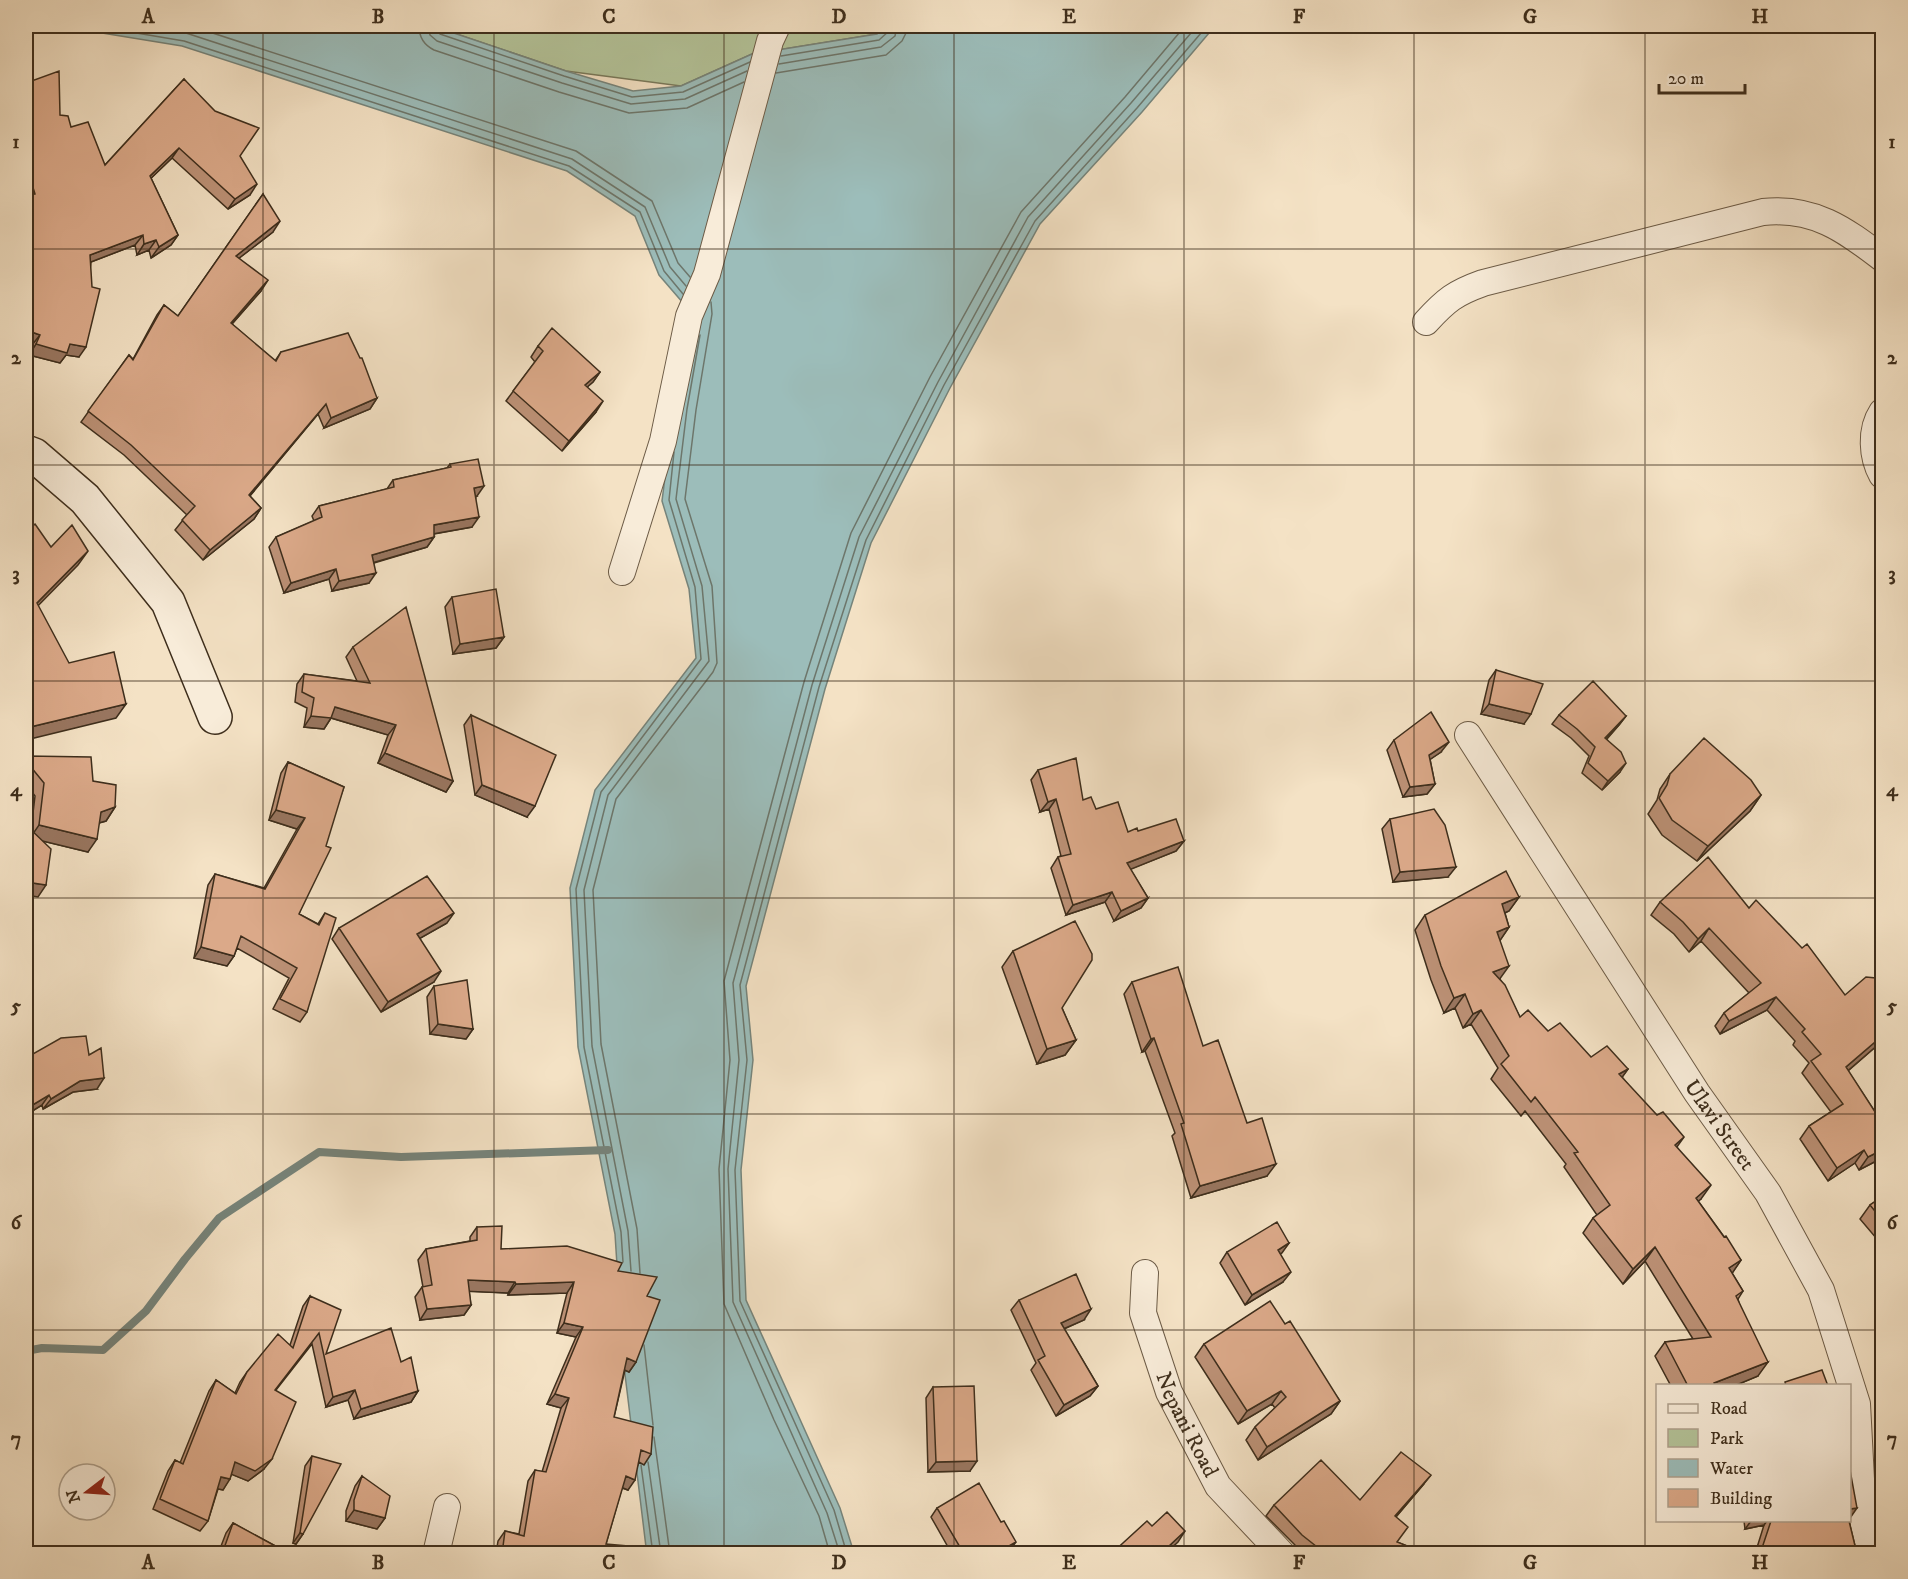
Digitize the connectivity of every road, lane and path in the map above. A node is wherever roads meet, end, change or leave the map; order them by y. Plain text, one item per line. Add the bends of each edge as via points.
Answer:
1 (774, 33) edge
2 (1882, 258) edge
3 (1426, 322) dead end
4 (1882, 412) edge
5 (26, 452) edge
6 (1882, 475) edge
7 (622, 572) dead end
8 (216, 717) dead end
9 (1468, 735) dead end
10 (1145, 1273) dead end
11 (1851, 1384) edge
12 (1851, 1385) edge
13 (447, 1507) dead end
14 (436, 1554) edge
15 (1282, 1554) edge
16 (1865, 1554) edge

1 - 7 street via 707,274 689,316 663,441
2 - 3 street via 1850,233 1818,218 1793,212 1763,212 1484,283 1445,302
4 - 6 street via 1874,438
5 - 8 street via 85,500 168,602
9 - 11 street, Ulavi Street via 1697,1093 1768,1193 1821,1290
10 - 15 street, Nepani Road via 1143,1313 1169,1392 1218,1486
12 - 16 street, Ulavi Street via 1857,1404
13 - 14 street

